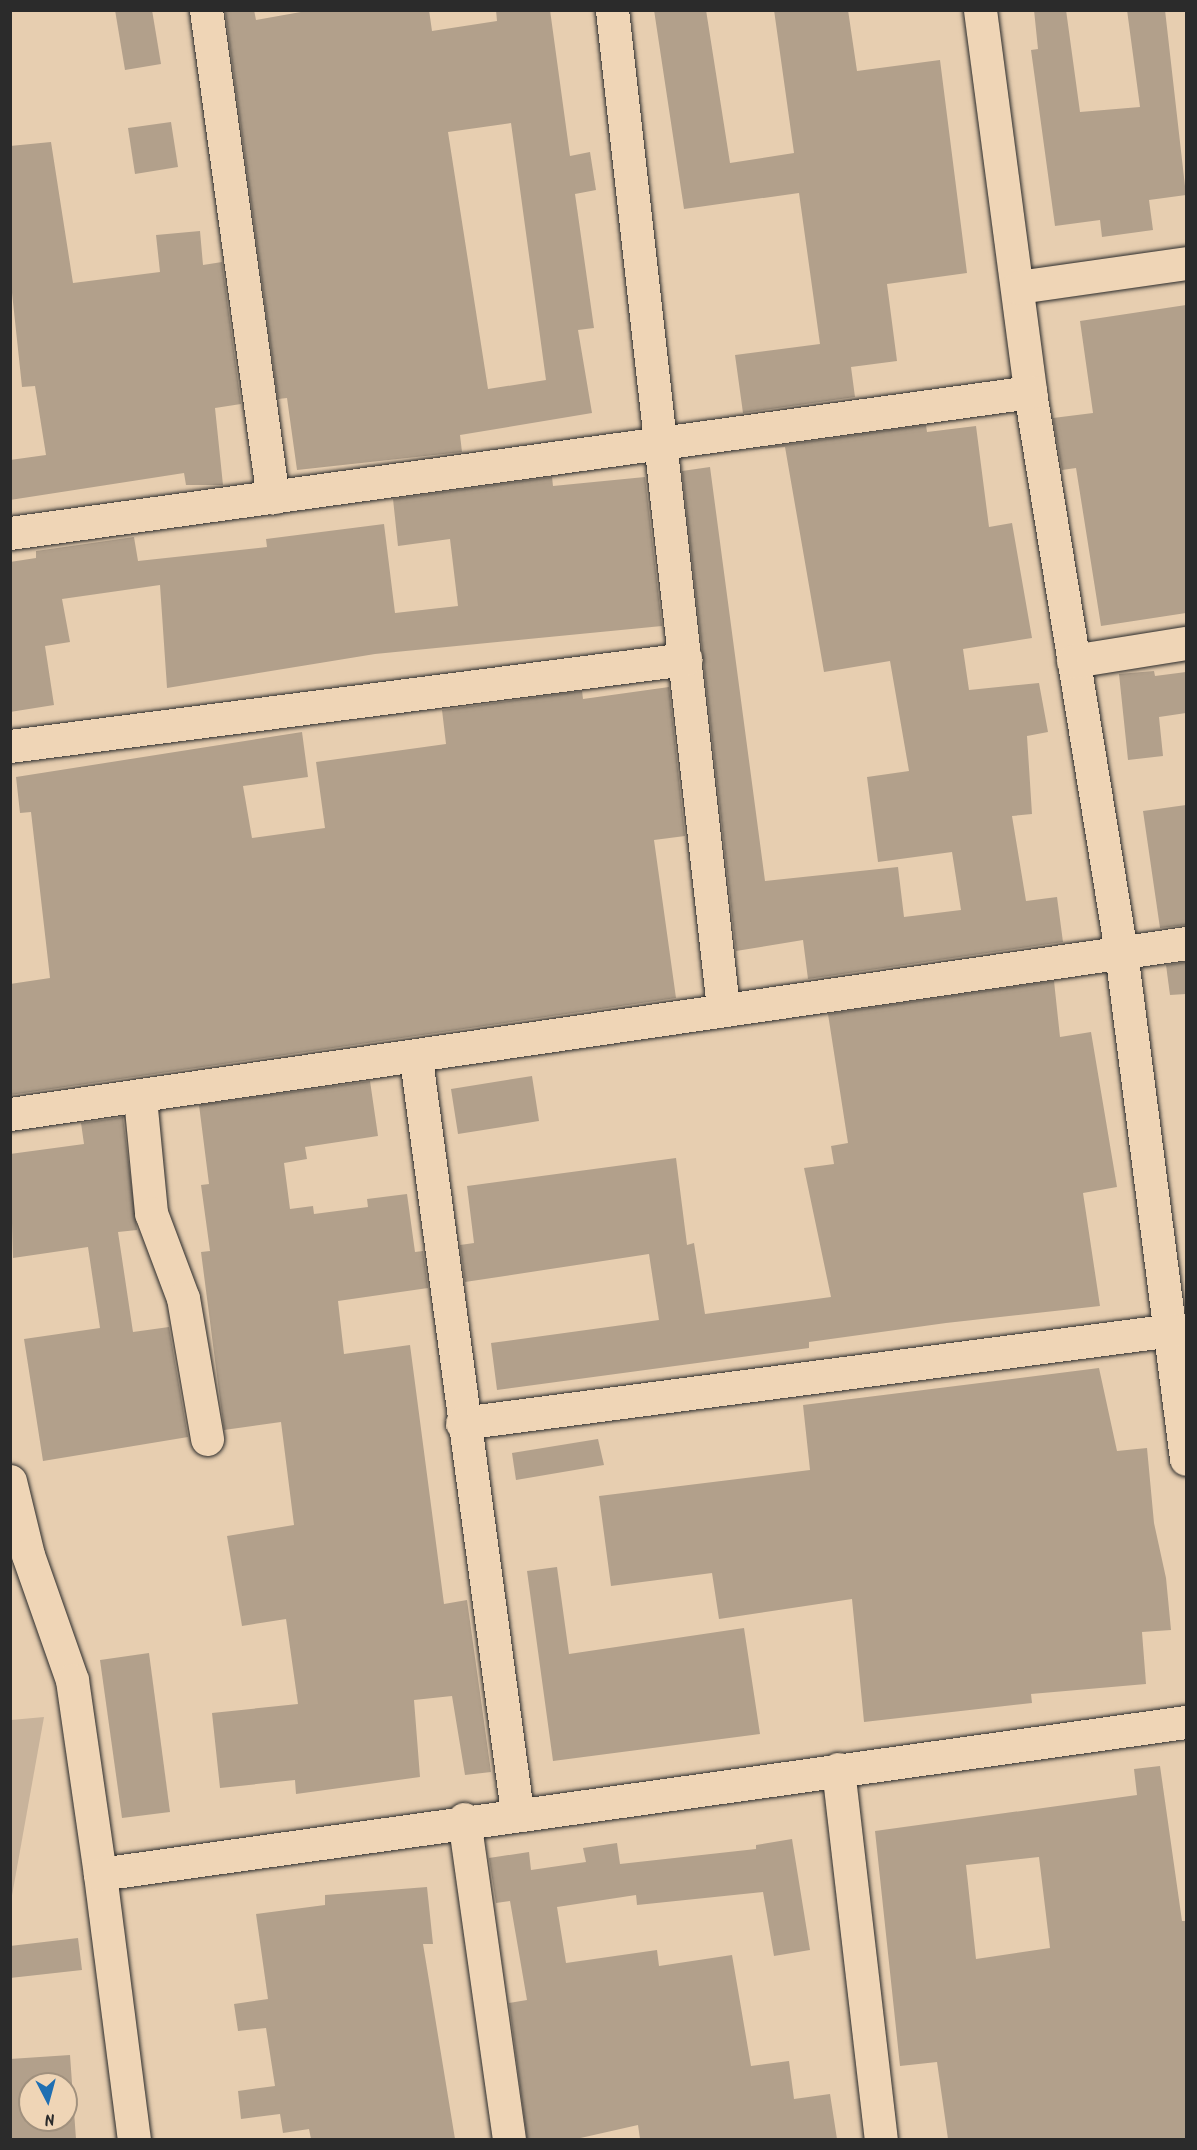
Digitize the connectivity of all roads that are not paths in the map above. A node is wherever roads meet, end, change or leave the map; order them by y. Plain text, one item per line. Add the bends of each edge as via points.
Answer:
1 (206, 10) edge
2 (612, 10) edge
3 (980, 10) edge
4 (1186, 263) edge
5 (1018, 287) junction
6 (1030, 392) junction
7 (661, 443) junction
8 (273, 497) junction
9 (10, 532) edge
10 (1186, 643) edge
11 (685, 659) junction
12 (1073, 661) junction
13 (10, 746) edge
14 (1186, 943) edge
15 (1121, 952) junction
16 (723, 1007) junction
17 (416, 1059) junction
18 (140, 1098) junction
19 (10, 1113) edge
20 (1172, 1329) junction
21 (462, 1423) junction
22 (207, 1439) dead end
23 (1186, 1459) edge
24 (10, 1481) edge
25 (1186, 1722) edge
26 (838, 1770) junction
27 (518, 1812) junction
28 (464, 1819) junction
29 (100, 1874) junction
30 (134, 2139) edge
31 (509, 2139) edge
32 (881, 2139) edge

1 - 8 street
2 - 7 street
3 - 5 street
4 - 5 street
5 - 6 street
6 - 7 street
6 - 12 street
7 - 8 street
7 - 11 street
8 - 9 street
10 - 12 street
11 - 13 street
11 - 16 street
12 - 15 street
14 - 15 street
15 - 16 street
15 - 20 street
16 - 17 street
17 - 18 street
17 - 21 street
18 - 19 street
18 - 22 street via 151,1213 183,1298
20 - 21 street
20 - 23 street
21 - 27 street
24 - 29 street via 28,1555 72,1680
25 - 26 street
26 - 27 street
26 - 32 street
27 - 28 street
28 - 29 street
28 - 31 street
29 - 30 street

